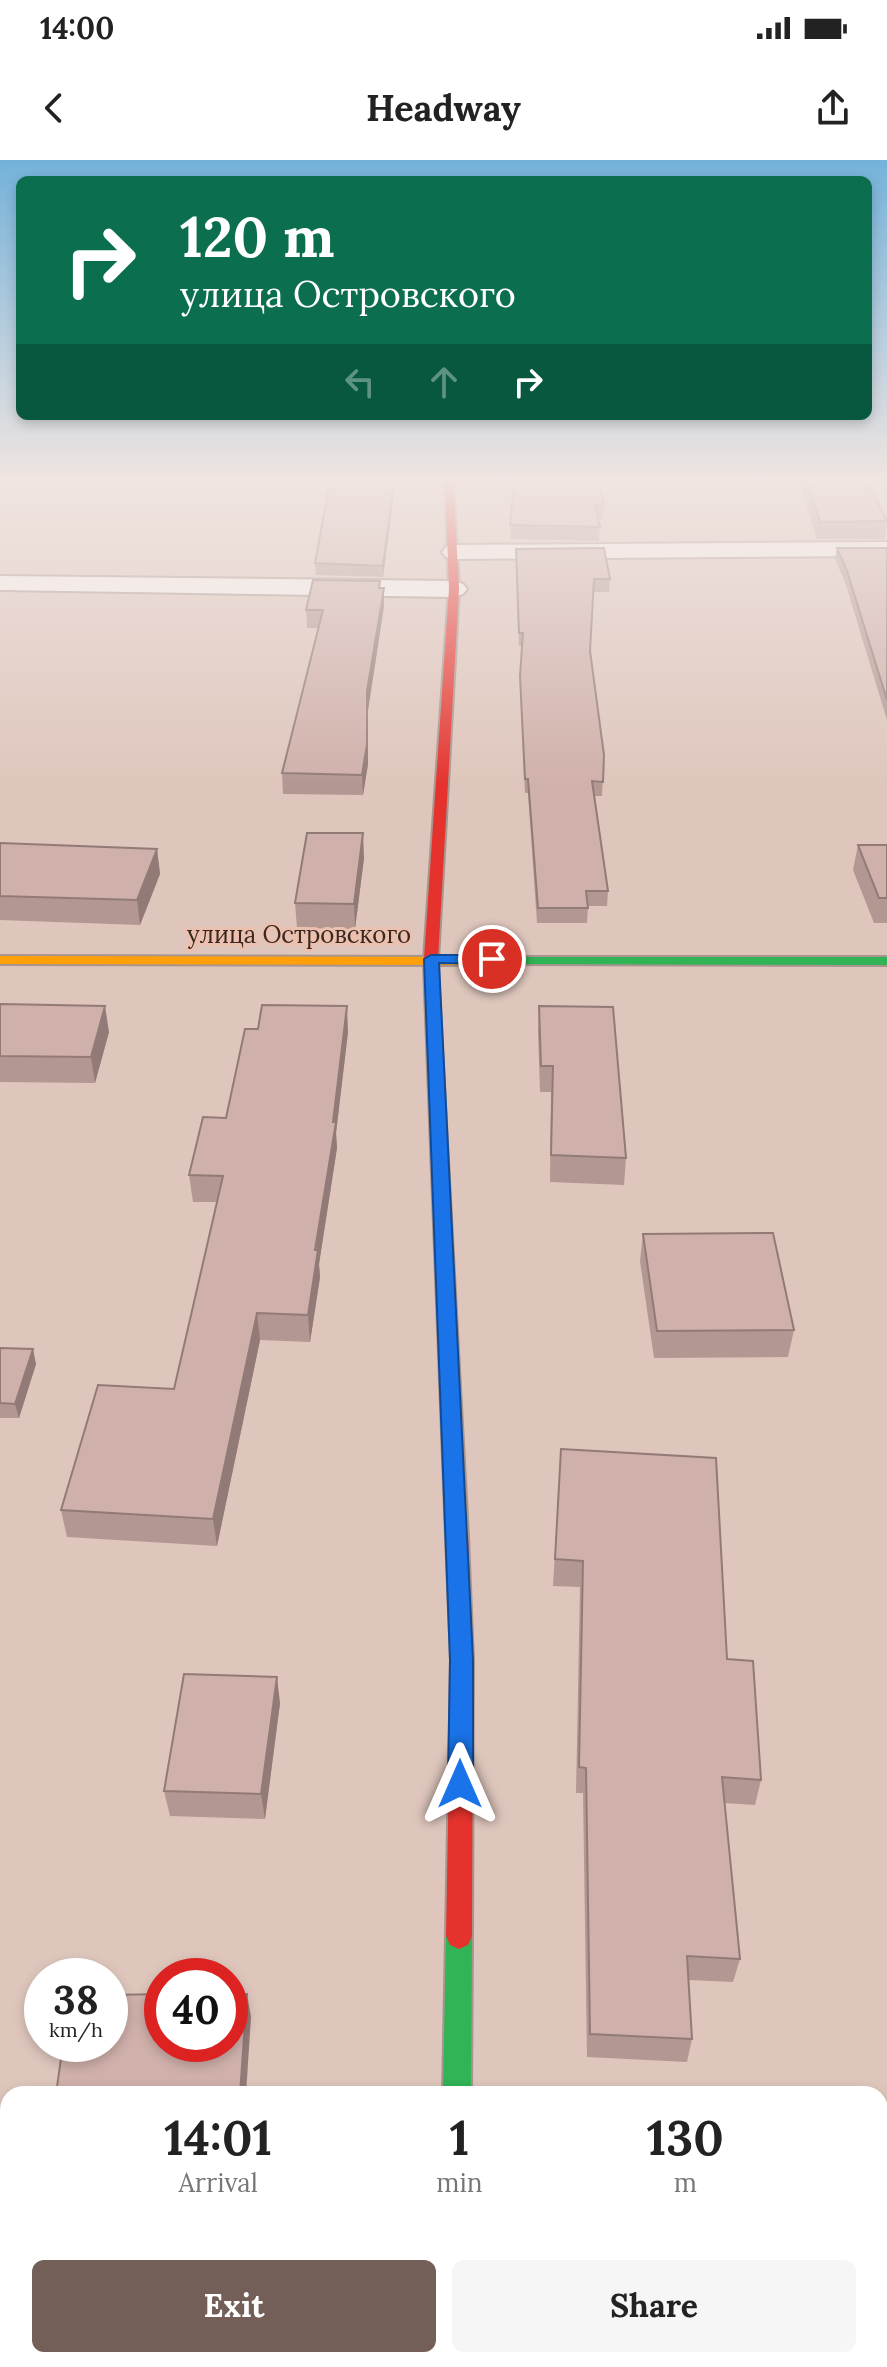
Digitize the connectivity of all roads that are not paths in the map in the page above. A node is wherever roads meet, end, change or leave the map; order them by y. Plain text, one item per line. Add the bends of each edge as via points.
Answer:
1 (454, 581) edge
2 (0, 583) edge
3 (454, 589) junction
4 (431, 959) junction
5 (0, 960) edge
6 (887, 961) edge
7 (457, 2086) edge

1 - 3 street
2 - 3 street
3 - 4 street
4 - 5 street, улица Островского
4 - 6 street, улица Островского
4 - 7 street via 462,1660

